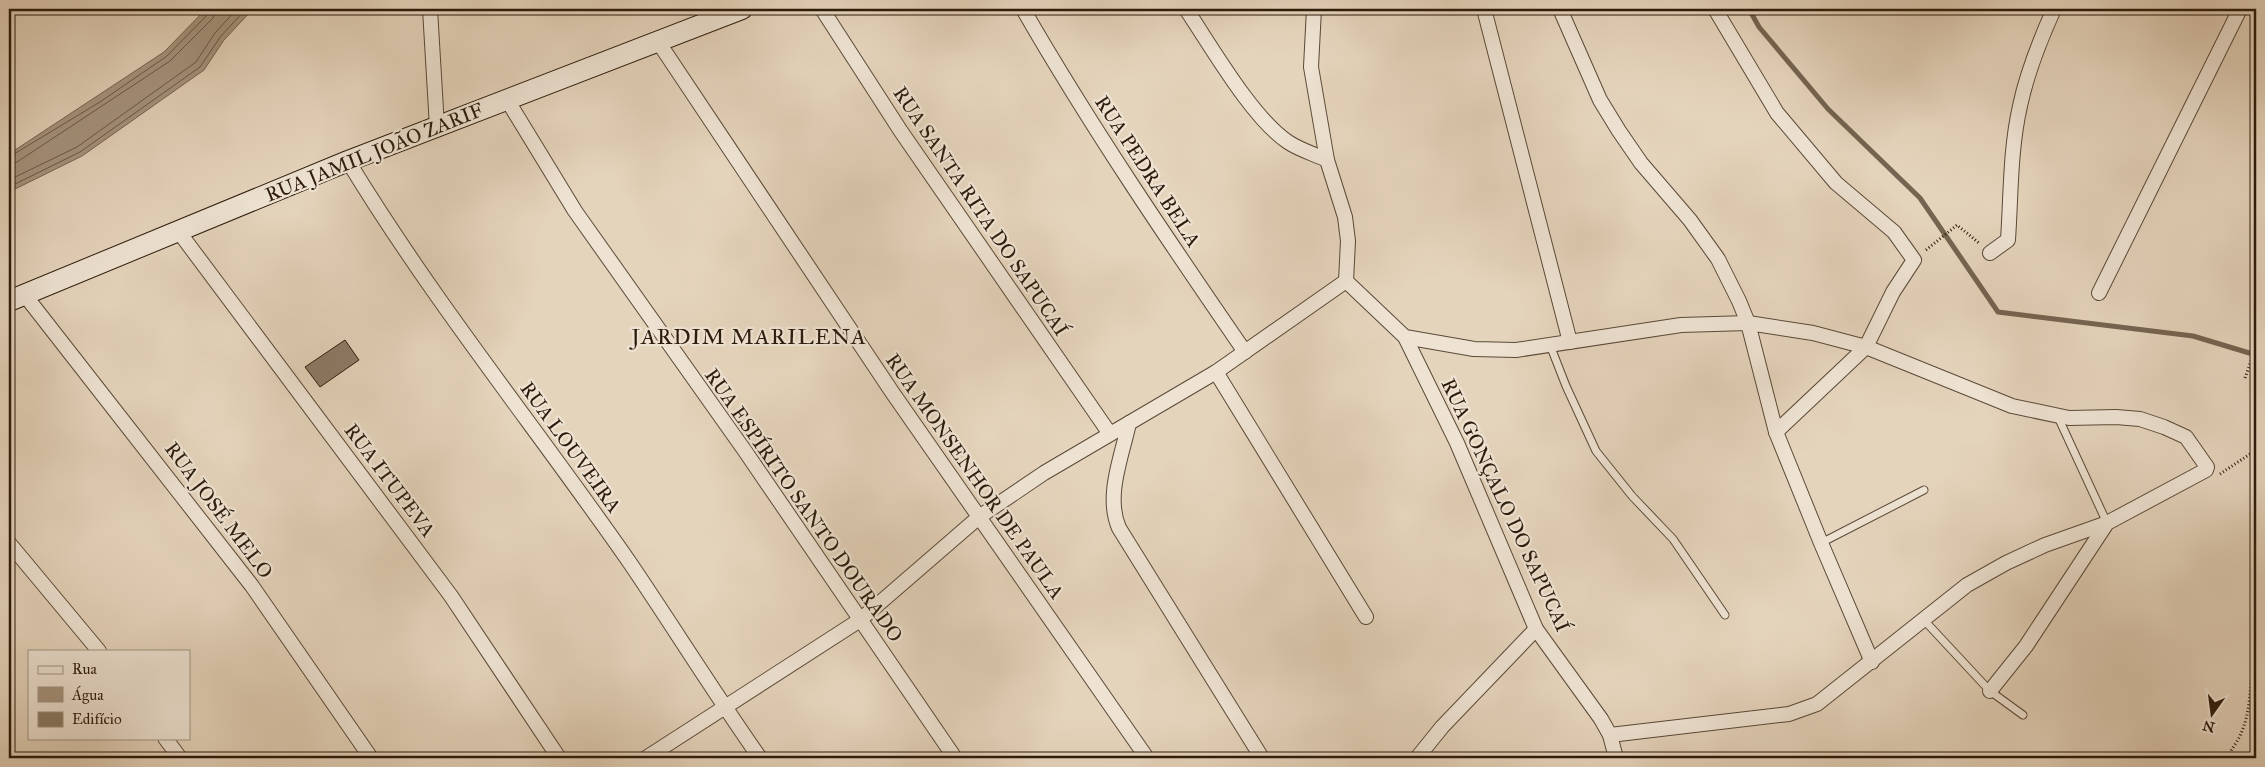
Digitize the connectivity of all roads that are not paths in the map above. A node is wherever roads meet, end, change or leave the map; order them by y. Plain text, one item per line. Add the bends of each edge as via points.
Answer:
1 (430, 9) edge
2 (742, 9) edge
3 (822, 9) edge
4 (1023, 9) edge
5 (1186, 9) edge
6 (1314, 9) edge
7 (1484, 9) edge
8 (1560, 9) edge
9 (1715, 9) edge
10 (2054, 9) edge
11 (2240, 9) edge
12 (657, 40) junction
13 (506, 98) junction
14 (437, 127) junction
15 (1327, 160) junction
16 (348, 161) junction
17 (180, 232) junction
18 (1990, 253) road end
19 (1346, 281) junction
20 (2099, 293) dead end
21 (16, 297) edge
22 (1748, 323) junction
23 (1404, 337) junction
24 (1570, 342) junction
25 (1550, 345) junction
26 (1866, 347) junction
27 (1245, 352) junction
28 (1216, 372) junction
29 (2058, 416) junction
30 (1129, 422) junction
31 (1776, 432) junction
32 (1110, 434) junction
33 (1924, 490) dead end
34 (979, 517) junction
35 (2107, 524) junction
36 (9, 543) edge
37 (1820, 543) junction
38 (1725, 615) dead end
39 (1366, 617) dead end
40 (1923, 619) junction
41 (860, 620) junction
42 (1536, 629) junction
43 (98, 650) edge
44 (1872, 662) junction
45 (1990, 691) junction
46 (724, 706) junction
47 (2024, 715) dead end
48 (1610, 735) junction
49 (166, 740) edge
50 (180, 758) edge
51 (371, 758) edge
52 (560, 758) edge
53 (646, 758) edge
54 (760, 758) edge
55 (955, 758) edge
56 (1147, 758) edge
57 (1262, 758) edge
58 (1417, 758) edge
59 (1616, 758) edge

1 - 14 street
2 - 12 main road, RUA JAMIL JOÃO ZARIF
3 - 32 street, RUA SANTA RITA DO SAPUCAÍ via 900,130
4 - 27 street, RUA PEDRA BELA via 1152,218
5 - 15 street via 1244,95 1272,128 1288,142
6 - 15 street via 1311,67
7 - 24 street
8 - 22 street via 1600,100 1641,163 1690,220 1718,259
9 - 26 street via 1777,113 1836,182 1894,232 1914,260 1893,292
10 - 18 street via 2029,70 2019,107 2008,240
11 - 20 street
12 - 13 main road, RUA JAMIL JOÃO ZARIF
12 - 34 street, RUA MONSENHOR DE PAULA
13 - 14 main road, RUA JAMIL JOÃO ZARIF
13 - 41 street, RUA ESPÍRITO SANTO DOURADO via 580,219
14 - 16 main road, RUA JAMIL JOÃO ZARIF
15 - 19 street via 1345,217 1348,241
16 - 17 main road, RUA JAMIL JOÃO ZARIF
16 - 46 street, RUA LOUVEIRA via 429,283 630,564
17 - 21 main road, RUA JAMIL JOÃO ZARIF
17 - 52 street, RUA ITUPEVA via 451,596
19 - 23 street
19 - 27 street
21 - 51 street, RUA JOSÉ MELO via 252,586
22 - 24 street via 1681,325
22 - 26 street via 1813,333
22 - 31 street
23 - 25 street via 1474,349 1516,350
23 - 42 street, RUA GONÇALO DO SAPUCAÍ via 1456,442
24 - 25 street
25 - 38 lane via 1596,452 1632,496 1674,539
26 - 29 street via 2012,406
26 - 31 street
27 - 28 street
28 - 30 street
28 - 39 street
29 - 35 lane
29 - 35 street via 2132,418 2164,427 2186,437 2206,467 2206,471
30 - 32 street
30 - 57 street via 1114,493 1114,516
31 - 37 street
32 - 34 street via 1044,472
33 - 37 lane
34 - 41 street
34 - 56 street, RUA MONSENHOR DE PAULA
35 - 40 street via 2006,562 1967,585
35 - 45 street via 2026,646
36 - 43 street
37 - 44 street
40 - 44 street
40 - 45 lane
41 - 46 street
41 - 55 street, RUA ESPÍRITO SANTO DOURADO
42 - 48 street, RUA GONÇALO DO SAPUCAÍ
42 - 58 street via 1442,727
44 - 48 street via 1817,704 1804,710
45 - 47 lane
46 - 53 street
46 - 54 street, RUA LOUVEIRA
48 - 59 street, RUA GONÇALO DO SAPUCAÍ
49 - 50 street

